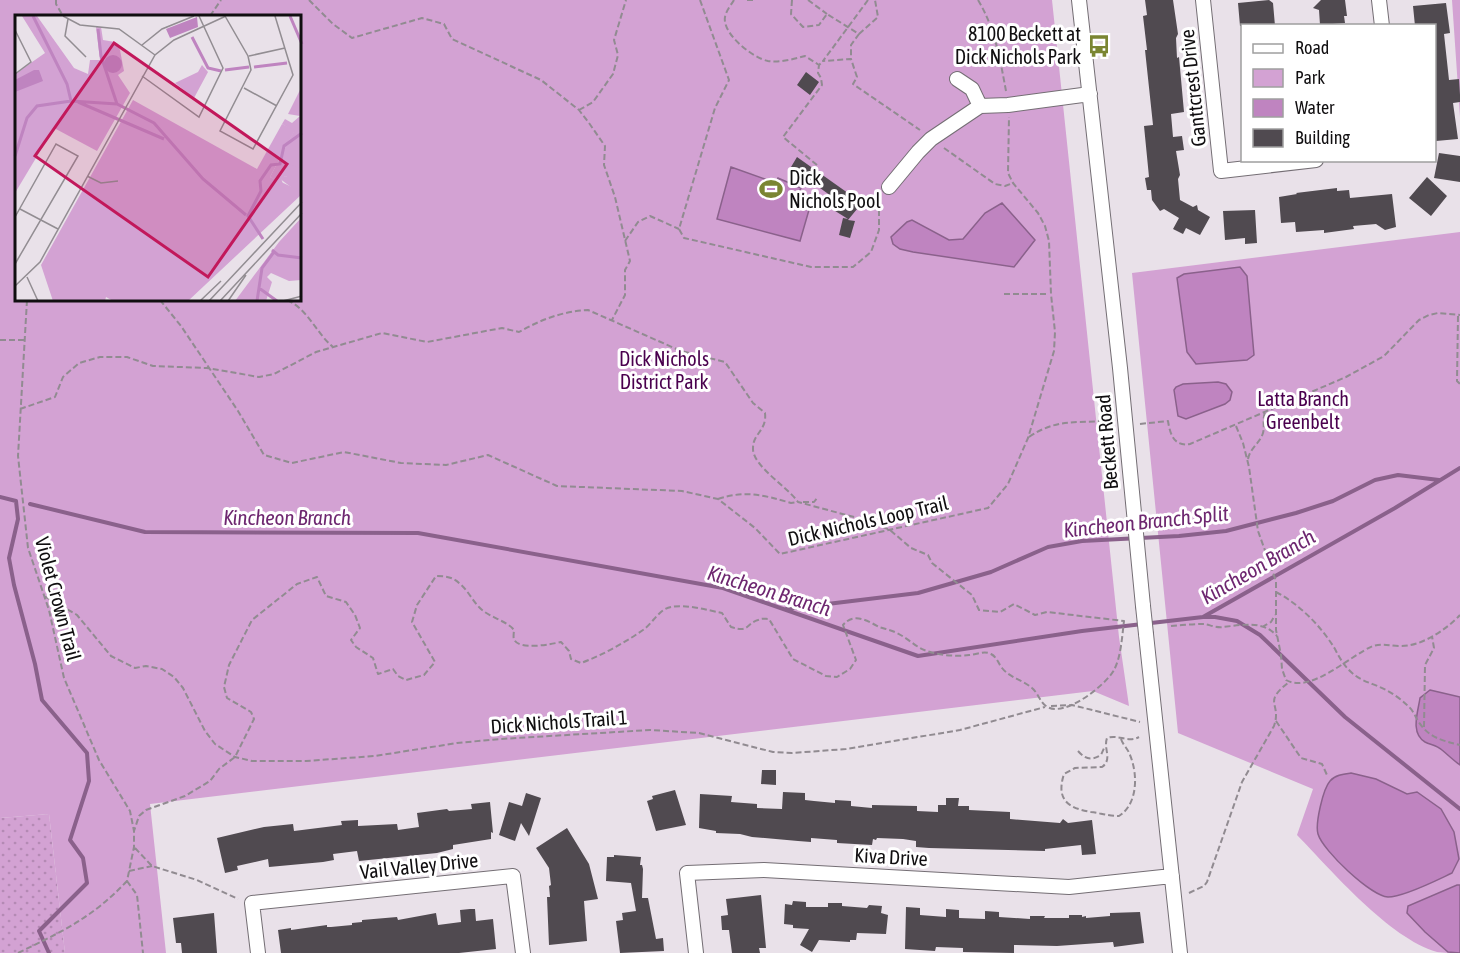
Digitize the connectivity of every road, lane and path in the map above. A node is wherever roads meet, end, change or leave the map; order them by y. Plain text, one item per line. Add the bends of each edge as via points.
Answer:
1 (56, 0) edge
2 (221, 0) edge
3 (309, 0) edge
4 (620, 0) edge
5 (626, 0) edge
6 (700, 0) edge
7 (734, 0) edge
8 (747, 0) edge
9 (753, 0) edge
10 (792, 0) edge
11 (808, 0) edge
12 (868, 0) edge
13 (875, 0) edge
14 (978, 0) edge
15 (1079, 0) edge
16 (1203, 0) edge
17 (1379, 0) edge
18 (623, 4) junction
19 (827, 14) junction
20 (62, 15) edge
21 (211, 15) edge
22 (1382, 24) edge
23 (847, 26) junction
24 (859, 34) junction
25 (851, 59) junction
26 (823, 61) junction
27 (819, 65) junction
28 (957, 79) dead end
29 (1090, 94) junction
30 (1007, 96) dead end
31 (980, 106) junction
32 (579, 110) junction
33 (1009, 114) dead end
34 (931, 139) junction
35 (1299, 162) edge
36 (817, 165) dead end
37 (1012, 183) junction
38 (890, 187) dead end
39 (879, 208) dead end
40 (679, 229) junction
41 (626, 241) junction
42 (1004, 294) dead end
43 (1050, 294) junction
44 (27, 302) edge
45 (162, 302) edge
46 (292, 302) edge
47 (1459, 315) edge
48 (612, 320) junction
49 (0, 340) edge
50 (25, 340) junction
51 (333, 347) junction
52 (207, 368) junction
53 (1460, 384) edge
54 (20, 409) junction
55 (1265, 413) junction
56 (1104, 421) dead end
57 (1140, 424) dead end
58 (1236, 426) junction
59 (1028, 438) junction
60 (1248, 461) junction
61 (817, 498) dead end
62 (718, 499) junction
63 (798, 502) junction
64 (890, 530) junction
65 (1276, 592) junction
66 (44, 596) junction
67 (1275, 614) junction
68 (1460, 615) edge
69 (1171, 626) dead end
70 (1262, 627) junction
71 (1277, 636) junction
72 (1432, 636) junction
73 (1343, 664) junction
74 (1289, 682) junction
75 (1072, 705) junction
76 (1046, 707) junction
77 (1276, 721) junction
78 (1140, 722) dead end
79 (1424, 730) junction
80 (1139, 736) dead end
81 (1121, 739) junction
82 (1460, 745) edge
83 (1105, 746) junction
84 (1078, 751) dead end
85 (235, 757) junction
86 (1327, 775) dead end
87 (134, 831) junction
88 (134, 847) junction
89 (152, 866) junction
90 (129, 872) junction
91 (1172, 876) junction
92 (127, 880) junction
93 (1189, 893) dead end
94 (238, 899) dead end
95 (18, 953) edge
96 (143, 953) edge
97 (258, 953) edge
98 (523, 953) edge
99 (696, 953) edge
100 (1180, 953) edge

1 - 20 path
2 - 21 path
3 - 32 path via 352,38 422,18 444,24 452,39 541,80
4 - 18 path
5 - 18 path
6 - 40 path via 729,80 715,108
7 - 27 path via 725,16 726,26 752,55 768,61 805,56
8 - 9 path
10 - 19 path via 791,14 803,27 819,25
11 - 19 path
12 - 23 path
13 - 24 path via 878,17
14 - 30 path via 996,39
15 - 29 street, Beckett Road
16 - 35 street, Ganttcrest Drive via 1221,171
17 - 22 street
18 - 32 path via 614,40 618,55 613,74 593,102
19 - 23 path
23 - 24 path
23 - 26 path
24 - 25 path via 851,45
25 - 26 path
25 - 34 path via 857,77 853,84
26 - 27 path
27 - 36 path via 822,85 783,137
28 - 31 street via 972,89
29 - 31 street
29 - 91 street, Beckett Road, bridge
31 - 34 street
32 - 41 path via 605,146 604,165
33 - 37 path via 1008,173
34 - 37 path via 995,184
34 - 38 street
37 - 43 path, Dick Nichols Loop Trail via 1045,226
39 - 40 path via 879,230 871,252 853,267 811,267 684,238
40 - 41 path via 650,216 638,222
41 - 48 path via 630,261 625,270 625,295
42 - 43 path
43 - 59 path, Dick Nichols Loop Trail via 1054,351
44 - 50 path, Violet Crown Trail
45 - 52 path, Dick Nichols Loop Trail
46 - 51 path
47 - 53 path
47 - 55 path via 1438,313 1419,320 1384,356
48 - 51 path via 588,310 574,311 519,332 502,328 427,342 382,333
48 - 63 path via 681,351 725,362 753,403 765,412 766,423 753,448 755,458
49 - 50 path
50 - 54 path, Violet Crown Trail
51 - 52 path via 259,377
52 - 54 path via 153,366 127,357 100,357 79,363 63,377 55,397
52 - 62 path, Dick Nichols Loop Trail via 264,455 292,462 344,452 401,463 446,465 488,455 557,486 682,491
54 - 66 path, Violet Crown Trail via 18,456 28,548
55 - 58 path
55 - 60 path via 1263,433
56 - 59 path via 1049,425
57 - 58 path via 1168,421 1173,438 1185,445
58 - 60 path
59 - 64 path, Dick Nichols Loop Trail via 1008,484 988,508
60 - 65 path via 1258,531 1276,581
61 - 63 path via 814,502
62 - 63 path via 746,493
62 - 64 path, Dick Nichols Loop Trail via 780,554
63 - 64 path
64 - 75 path via 911,548 928,555 972,595 979,610 1000,612 1014,604 1035,615 1047,612 1124,621 1114,669 1106,681
65 - 67 path
65 - 73 path via 1294,601 1311,619
66 - 85 path, Dick Nichols Trail 1 via 77,615 111,656 135,668 162,669 174,677 205,731 215,744
66 - 87 path, Violet Crown Trail via 64,678 99,760 126,802
67 - 70 path
67 - 71 path
68 - 72 path
69 - 70 path
70 - 71 path
71 - 74 path via 1281,669
72 - 73 path via 1408,646 1376,645
72 - 79 path via 1434,648 1425,665
73 - 74 path via 1302,684
73 - 79 path via 1365,682 1406,704
74 - 77 path via 1274,698
75 - 76 path, Dick Nichols Trail 1
75 - 78 path, Dick Nichols Trail 1
76 - 85 path, Dick Nichols Trail 1 via 960,730 846,749 792,753 773,752 725,738 650,730 500,739 306,761 252,761
76 - 85 path via 1032,688 1003,669 995,656 987,652 954,656 922,649 867,619 843,625 856,660 837,677 826,676 793,659 769,620 758,620 740,630 731,627 722,613 683,606 663,610 645,628 581,663 571,659 561,642 546,646 516,643 510,625 481,609 459,583 436,576 417,605 412,622 435,662 424,675 406,680 393,669 378,674 372,658 351,640 360,627 355,615 346,602 326,596 317,577 297,584 252,620 229,665 224,687 227,698 251,712 254,718
77 - 86 path via 1301,758 1322,764
77 - 93 path via 1242,782 1207,882
79 - 82 path
80 - 81 path
81 - 83 path via 1107,738
81 - 83 path via 1134,767 1135,785 1128,807 1119,816 1079,811 1066,803 1061,793 1068,771 1106,764
83 - 84 path via 1101,755 1092,759
85 - 87 path via 210,781 185,796 146,810 139,816
87 - 88 path, Violet Crown Trail
88 - 89 path
88 - 90 path, Violet Crown Trail
89 - 90 path
89 - 94 path via 197,880
90 - 92 path, Violet Crown Trail
91 - 99 street, Kiva Drive via 1069,887 764,870 687,873
91 - 100 street, Beckett Road
92 - 95 path via 106,903 72,927
92 - 96 path via 137,895
97 - 98 street, Vail Valley Drive via 252,903 513,876

